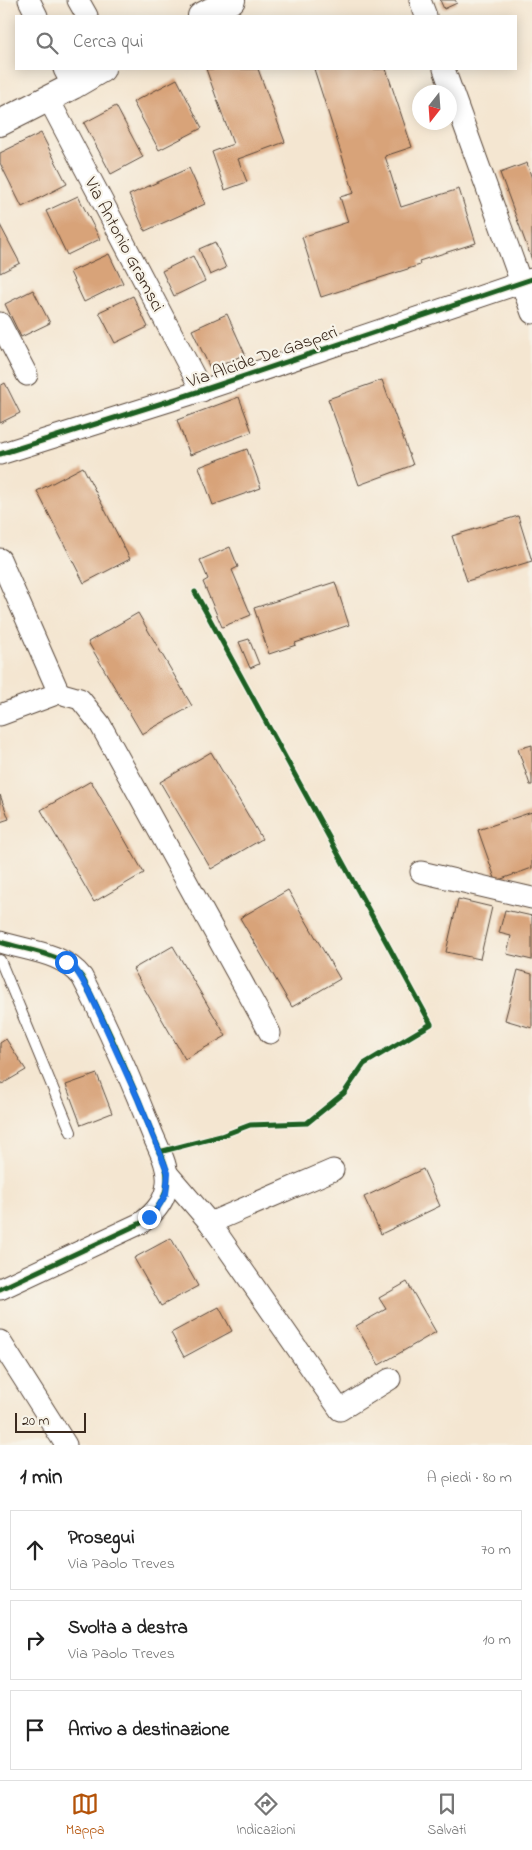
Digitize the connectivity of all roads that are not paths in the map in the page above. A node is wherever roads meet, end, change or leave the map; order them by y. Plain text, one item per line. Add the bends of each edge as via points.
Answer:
1 (29, 0) edge
2 (78, 0) edge
3 (232, 0) edge
4 (420, 0) edge
5 (36, 15) edge
6 (86, 15) edge
7 (203, 15) edge
8 (426, 15) edge
9 (98, 70) edge
10 (444, 70) edge
11 (68, 77) edge
12 (48, 98) junction
13 (0, 123) edge
14 (527, 281) edge
15 (532, 313) edge
16 (0, 323) edge
17 (27, 375) dead end
18 (202, 391) junction
19 (0, 454) edge
20 (0, 559) edge
21 (59, 693) junction
22 (0, 715) edge
23 (420, 872) dead end
24 (532, 898) edge
25 (0, 942) edge
26 (0, 960) edge
27 (270, 1033) dead end
28 (71, 1132) dead end
29 (334, 1170) dead end
30 (168, 1173) junction
31 (210, 1223) junction
32 (0, 1289) edge
33 (0, 1341) edge
34 (390, 1379) dead end
35 (66, 1445) edge

1 - 5 street
2 - 6 street
3 - 7 street
4 - 8 street
9 - 11 street
10 - 14 street
11 - 12 street
12 - 13 street
12 - 18 street, Via Antonio Gramsci
14 - 15 street
14 - 18 street, Via Alcide De Gasperi
16 - 17 street
18 - 19 street, Via Alcide De Gasperi
20 - 21 street
21 - 22 street
21 - 27 street via 80,699 100,724
23 - 24 street
25 - 30 street via 66,962 82,977
26 - 28 lane
29 - 31 street
30 - 31 street
30 - 32 street via 166,1194 157,1209 141,1223
31 - 34 street via 340,1410
33 - 35 street

